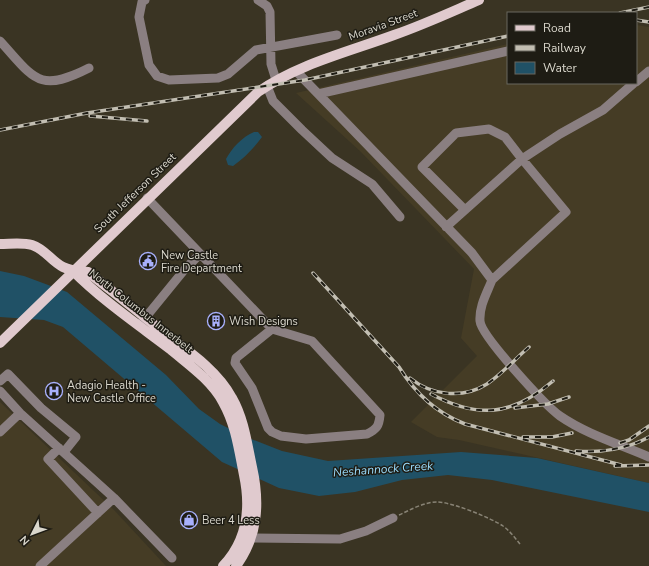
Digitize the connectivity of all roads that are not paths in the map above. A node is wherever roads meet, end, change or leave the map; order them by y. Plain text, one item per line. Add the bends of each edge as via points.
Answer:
1 (145, 0) edge
2 (258, 0) edge
3 (472, 1) edge
4 (337, 35) dead end
5 (0, 42) edge
6 (271, 49) junction
7 (507, 51) edge
8 (89, 68) dead end
9 (296, 71) junction
10 (649, 71) edge
11 (276, 80) junction
12 (637, 80) edge
13 (633, 84) edge
14 (267, 86) junction
15 (318, 94) junction
16 (522, 159) junction
17 (147, 198) junction
18 (465, 210) junction
19 (400, 217) dead end
20 (446, 227) junction
21 (0, 244) edge
22 (200, 254) junction
23 (73, 271) junction
24 (492, 280) junction
25 (142, 321) junction
26 (272, 329) junction
27 (0, 343) edge
28 (0, 381) edge
29 (0, 391) edge
30 (20, 413) junction
31 (0, 432) edge
32 (61, 450) junction
33 (649, 456) edge
34 (114, 498) junction
35 (98, 513) junction
36 (393, 518) road end
37 (251, 538) junction
38 (172, 558) dead end
39 (40, 566) edge
40 (224, 566) edge
41 (236, 566) edge

1 - 6 street via 142,2 139,17 149,65 157,76 185,81 218,78 228,74 256,50
2 - 6 street via 267,6 271,18
3 - 9 main road, Moravia Street via 395,35
4 - 6 street
5 - 8 street via 32,76 45,82 69,78
6 - 11 street via 272,69
7 - 15 street
9 - 11 main road, South Jefferson Street
9 - 15 street
10 - 12 street
11 - 14 main road, South Jefferson Street
13 - 16 street via 603,110
14 - 17 main road, South Jefferson Street via 249,100
14 - 19 street via 273,101 302,130 332,158 372,184
15 - 20 street
16 - 18 street
16 - 18 street via 505,137 489,128 456,133 422,168
16 - 24 street via 566,212
17 - 22 street
17 - 23 main road, South Jefferson Street
18 - 20 street
20 - 24 street via 472,253
21 - 23 main road, North Columbus Innerbelt via 32,245 62,267
22 - 25 street
22 - 26 street
23 - 25 main road, North Columbus Innerbelt via 88,272
23 - 27 main road, South Jefferson Street
24 - 33 street via 480,309 480,322 508,363 559,415 590,432
25 - 37 main road, North Columbus Innerbelt via 197,359 220,381 236,405 255,480 257,513
25 - 40 main road, North Columbus Innerbelt via 206,380 223,401 235,430 247,493 246,521 236,548
26 - 26 street via 236,358 235,362 252,388 268,428 281,436 306,439 367,434 375,430 379,425 380,415 312,340
28 - 32 street via 8,374 41,408 76,437
29 - 30 street
30 - 31 street
30 - 32 street
32 - 34 street
32 - 35 street via 48,459
34 - 35 street
34 - 38 street
35 - 39 street
36 - 37 street via 366,531 340,539
37 - 41 main road, North Columbus Innerbelt

